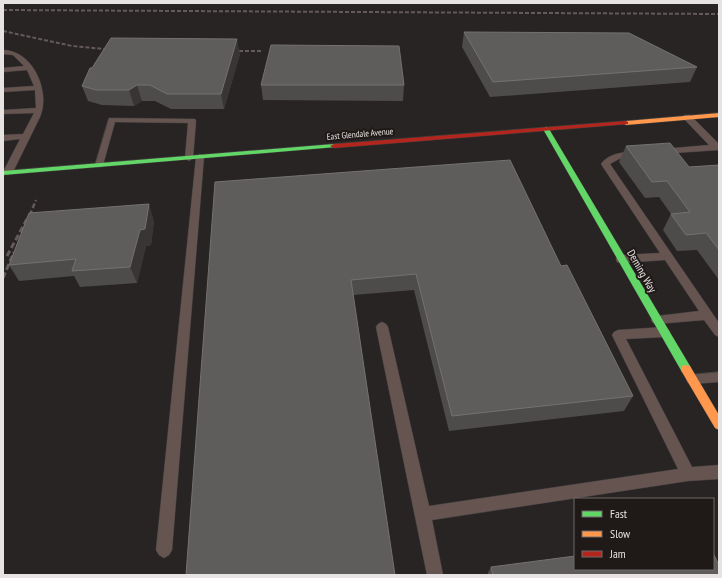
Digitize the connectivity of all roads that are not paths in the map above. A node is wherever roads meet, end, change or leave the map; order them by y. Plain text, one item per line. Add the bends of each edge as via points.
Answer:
1 (3, 52) edge
2 (30, 68) junction
3 (3, 70) edge
4 (38, 88) junction
5 (3, 90) edge
6 (39, 110) junction
7 (3, 112) edge
8 (719, 115) edge
9 (687, 117) junction
10 (546, 129) junction
11 (26, 136) junction
12 (3, 138) edge
13 (717, 147) edge
14 (194, 158) junction
15 (99, 165) junction
16 (6, 172) edge
17 (667, 256) junction
18 (621, 259) junction
19 (708, 315) junction
20 (657, 320) junction
21 (382, 327) dead end
22 (664, 332) junction
23 (719, 332) edge
24 (719, 377) edge
25 (692, 379) junction
26 (719, 425) edge
27 (719, 472) edge
28 (688, 474) junction
29 (423, 514) junction
30 (164, 550) dead end
31 (435, 575) edge

1 - 2 lane via 14,53
2 - 3 lane
2 - 4 lane
4 - 5 lane
4 - 6 lane
6 - 7 lane
6 - 11 lane
8 - 9 street, East Glendale Avenue
9 - 10 street, East Glendale Avenue
9 - 13 lane
10 - 14 street, East Glendale Avenue
10 - 18 street, Deming Way
11 - 12 lane
11 - 16 lane
13 - 17 lane via 615,157 605,164
14 - 15 street, East Glendale Avenue
14 - 15 lane via 192,120 112,120
14 - 30 lane
15 - 16 street, East Glendale Avenue
17 - 18 lane
17 - 19 lane
18 - 20 street, Deming Way
19 - 20 lane
19 - 23 lane
20 - 22 street, Deming Way
21 - 29 lane
22 - 25 street, Deming Way
22 - 28 lane via 618,335
24 - 25 lane
25 - 26 street, Deming Way
27 - 28 lane
28 - 29 lane
29 - 31 lane

